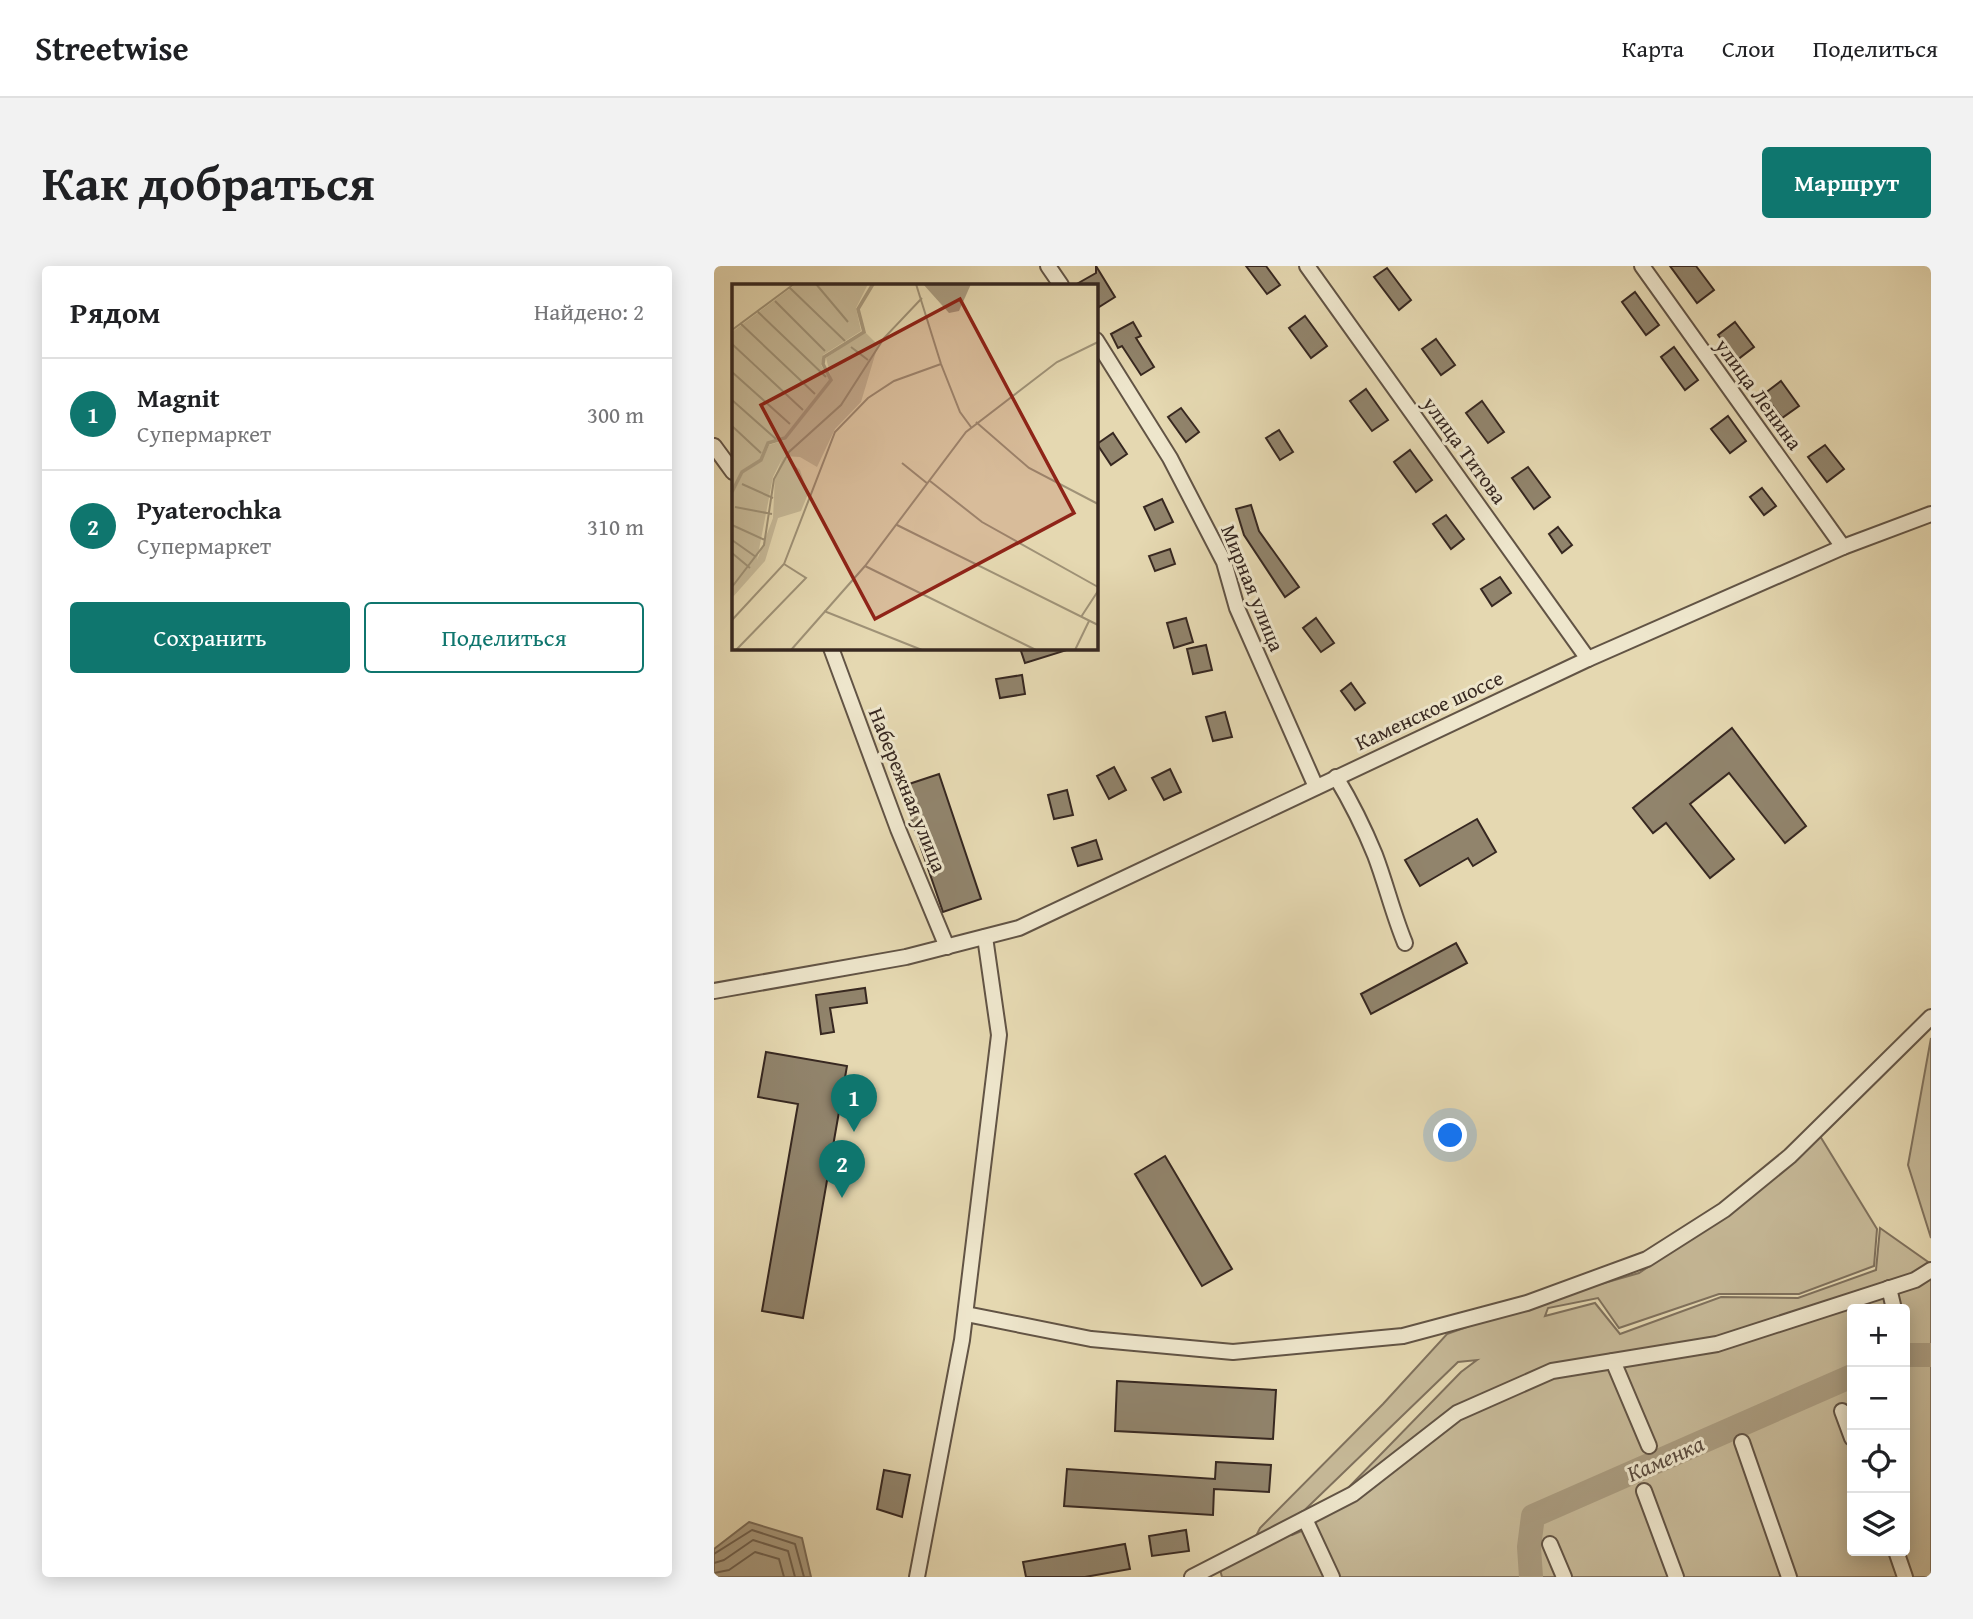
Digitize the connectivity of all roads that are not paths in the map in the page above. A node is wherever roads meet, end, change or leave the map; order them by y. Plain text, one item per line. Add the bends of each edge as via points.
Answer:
1 (1048, 266) edge
2 (1307, 266) edge
3 (1642, 266) edge
4 (1060, 284) edge
5 (1097, 342) edge
6 (714, 446) edge
7 (732, 471) edge
8 (1931, 514) edge
9 (1843, 547) junction
10 (831, 649) edge
11 (1588, 659) junction
12 (1336, 777) junction
13 (1316, 787) junction
14 (985, 937) junction
15 (1405, 943) dead end
16 (947, 947) junction
17 (714, 991) edge
18 (1931, 1017) edge
19 (1931, 1269) edge
20 (1889, 1288) junction
21 (1893, 1304) edge
22 (965, 1314) junction
23 (1613, 1362) junction
24 (1842, 1411) dead end
25 (1849, 1430) edge
26 (1742, 1442) dead end
27 (1649, 1446) dead end
28 (1644, 1491) dead end
29 (1305, 1519) junction
30 (1550, 1544) dead end
31 (1898, 1556) edge
32 (917, 1577) edge
33 (1192, 1577) edge
34 (1332, 1577) edge
35 (1564, 1577) edge
36 (1676, 1577) edge
37 (1789, 1577) edge
38 (1905, 1577) edge

1 - 4 street
2 - 11 street, улица Титова
3 - 9 street, улица Ленина
5 - 13 street, Мирная улица via 1170,458 1224,562 1237,608
6 - 7 street
8 - 9 street, Каменское шоссе
9 - 11 street, Каменское шоссе
10 - 16 street, Набережная улица
11 - 12 street, Каменское шоссе
12 - 13 street, Каменское шоссе
12 - 15 street via 1376,857
13 - 14 street, Каменское шоссе via 1019,928
14 - 16 street, Каменское шоссе
14 - 22 street via 999,1035
16 - 17 street, Каменское шоссе
18 - 22 street via 1790,1156 1724,1210 1647,1259 1527,1303 1402,1336 1233,1352 1091,1339
19 - 20 street
20 - 21 street
20 - 23 street via 1717,1344
22 - 32 street
23 - 27 street
23 - 29 street via 1552,1371 1457,1413 1353,1494
24 - 25 street
26 - 37 street
28 - 36 street
29 - 33 street
29 - 34 street
30 - 35 street
31 - 38 street

